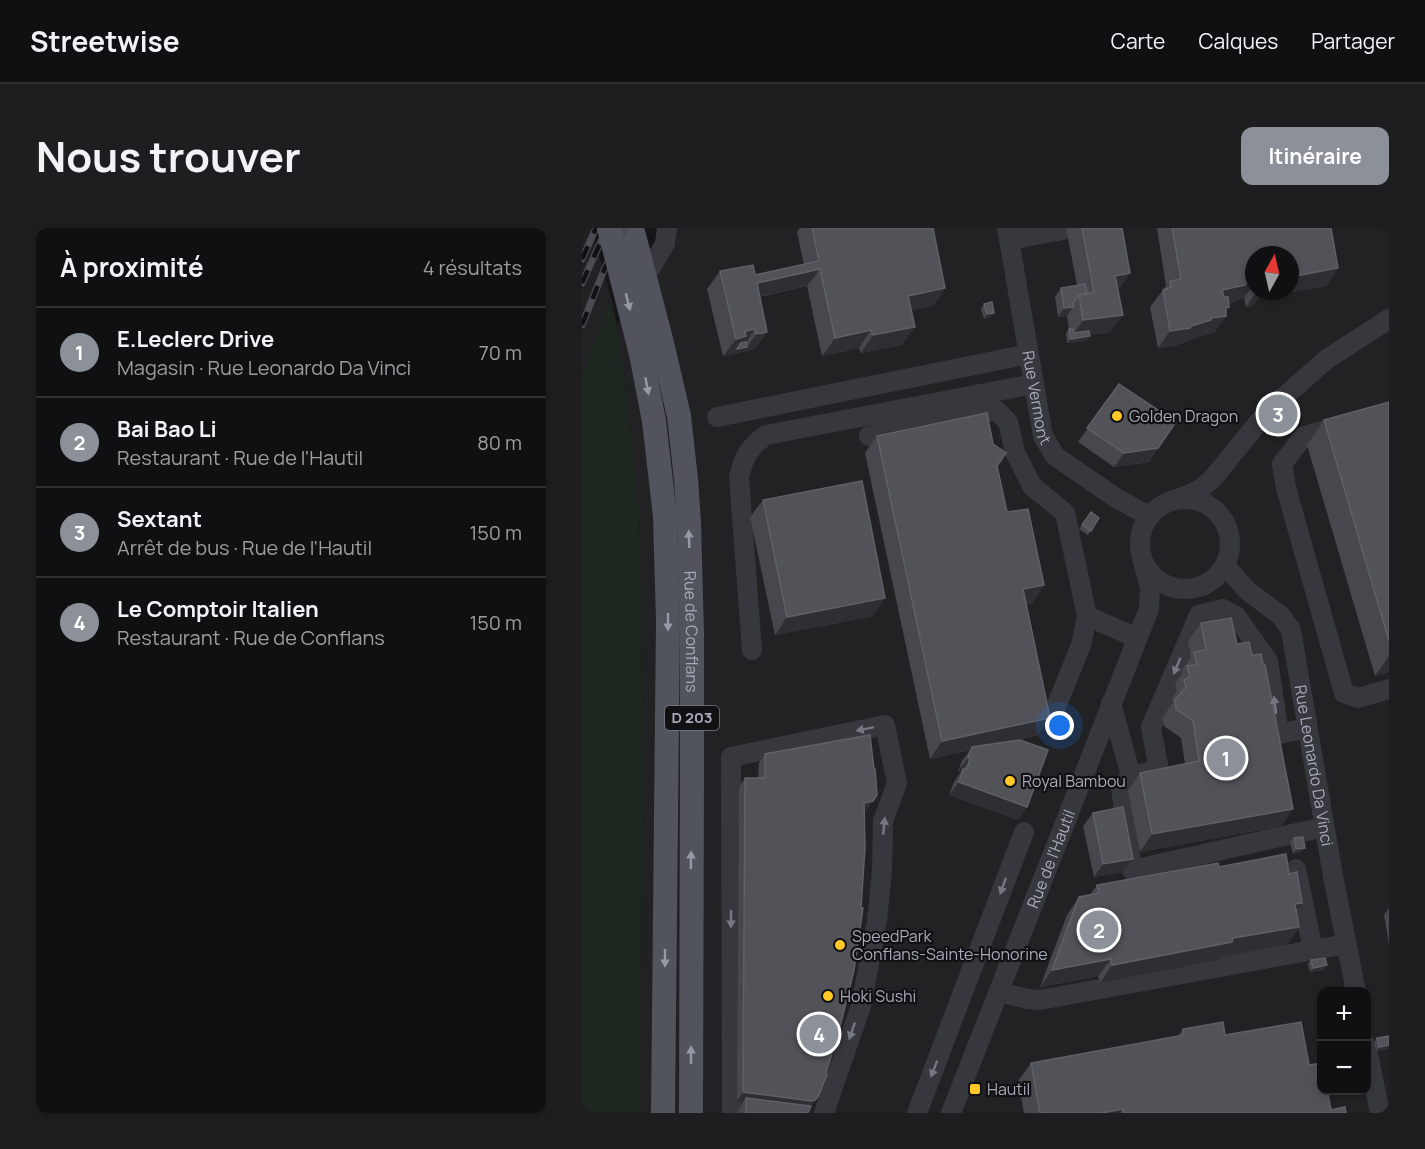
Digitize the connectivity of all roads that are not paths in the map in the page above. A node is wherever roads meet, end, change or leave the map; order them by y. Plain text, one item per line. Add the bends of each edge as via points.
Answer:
1 (609, 228) edge
2 (667, 228) edge
3 (1063, 230) dead end
4 (1008, 234) edge
5 (634, 238) edge
6 (645, 277) junction
7 (1389, 319) edge
8 (1029, 354) junction
9 (1034, 384) junction
10 (1389, 412) edge
11 (717, 417) dead end
12 (869, 436) dead end
13 (1222, 468) junction
14 (1174, 500) junction
15 (1219, 514) junction
16 (1149, 516) junction
17 (1142, 558) junction
18 (1225, 566) junction
19 (1200, 587) junction
20 (1087, 616) junction
21 (1137, 638) junction
22 (752, 650) dead end
23 (1389, 689) edge
24 (1111, 703) junction
25 (1056, 707) dead end
26 (1307, 728) junction
27 (1131, 776) junction
28 (1324, 827) junction
29 (1024, 832) dead end
30 (1296, 868) dead end
31 (992, 915) junction
32 (1024, 925) junction
33 (1346, 944) junction
34 (1314, 950) junction
35 (1355, 987) edge
36 (998, 992) junction
37 (1371, 1069) edge
38 (663, 1113) edge
39 (691, 1113) edge
40 (732, 1113) edge
41 (824, 1113) edge
42 (917, 1113) edge
43 (951, 1113) edge
44 (1380, 1113) edge

1 -> 38 main road, Rue de Conflans / D 203, bridge via 641,354 654,421 665,516 668,633
2 - 6 street via 665,244
3 - 4 street
4 - 8 street, Rue Vermont
5 - 6 main road, Rue de Conflans / D 203
39 -> 6 main road, Rue de Conflans / D 203 via 689,523 679,416
7 - 13 street via 1327,359 1277,403
8 - 9 street, Rue Vermont
8 - 11 street
9 - 16 street, Rue Vermont via 1043,436 1055,456
9 - 22 street via 766,435 752,446 743,459 739,477
10 - 23 street via 1304,436 1282,464 1344,693 1358,698
12 - 20 street via 997,411 1008,423 1015,452 1032,486 1065,513
13 - 14 street via 1200,490
13 - 15 street via 1213,493
14 - 15 street via 1203,502
14 - 16 street
15 - 18 street via 1230,537
16 - 17 street via 1142,529
17 - 19 street via 1159,581 1172,587
17 - 21 street, Rue de l'Hautil via 1150,597
18 - 19 street
18 - 26 street, Rue Leonardo Da Vinci via 1248,591 1281,616 1291,630
19 - 21 street, Rue de l'Hautil via 1164,600
20 - 21 street
20 - 25 street via 1081,645
21 - 24 street, Rue de l'Hautil
24 - 27 street
24 - 32 street, Rue de l'Hautil
26 -> 27 street via 1279,734 1268,661 1236,616 1223,609 1199,615 1151,727 1159,770
26 - 28 street, Rue Leonardo Da Vinci
27 - 28 street via 1121,788 1132,870
28 - 33 street, Rue Leonardo Da Vinci
29 -> 31 street
30 - 34 street
31 - 32 street
31 -> 42 street
32 - 36 street, Rue de l'Hautil
33 - 34 street
33 - 35 street, Rue Leonardo Da Vinci
34 - 36 street via 1040,1000
36 - 43 street, Rue de l'Hautil
37 - 44 street
40 - 41 street via 731,757 885,725 897,783 883,821 878,921 861,1006

